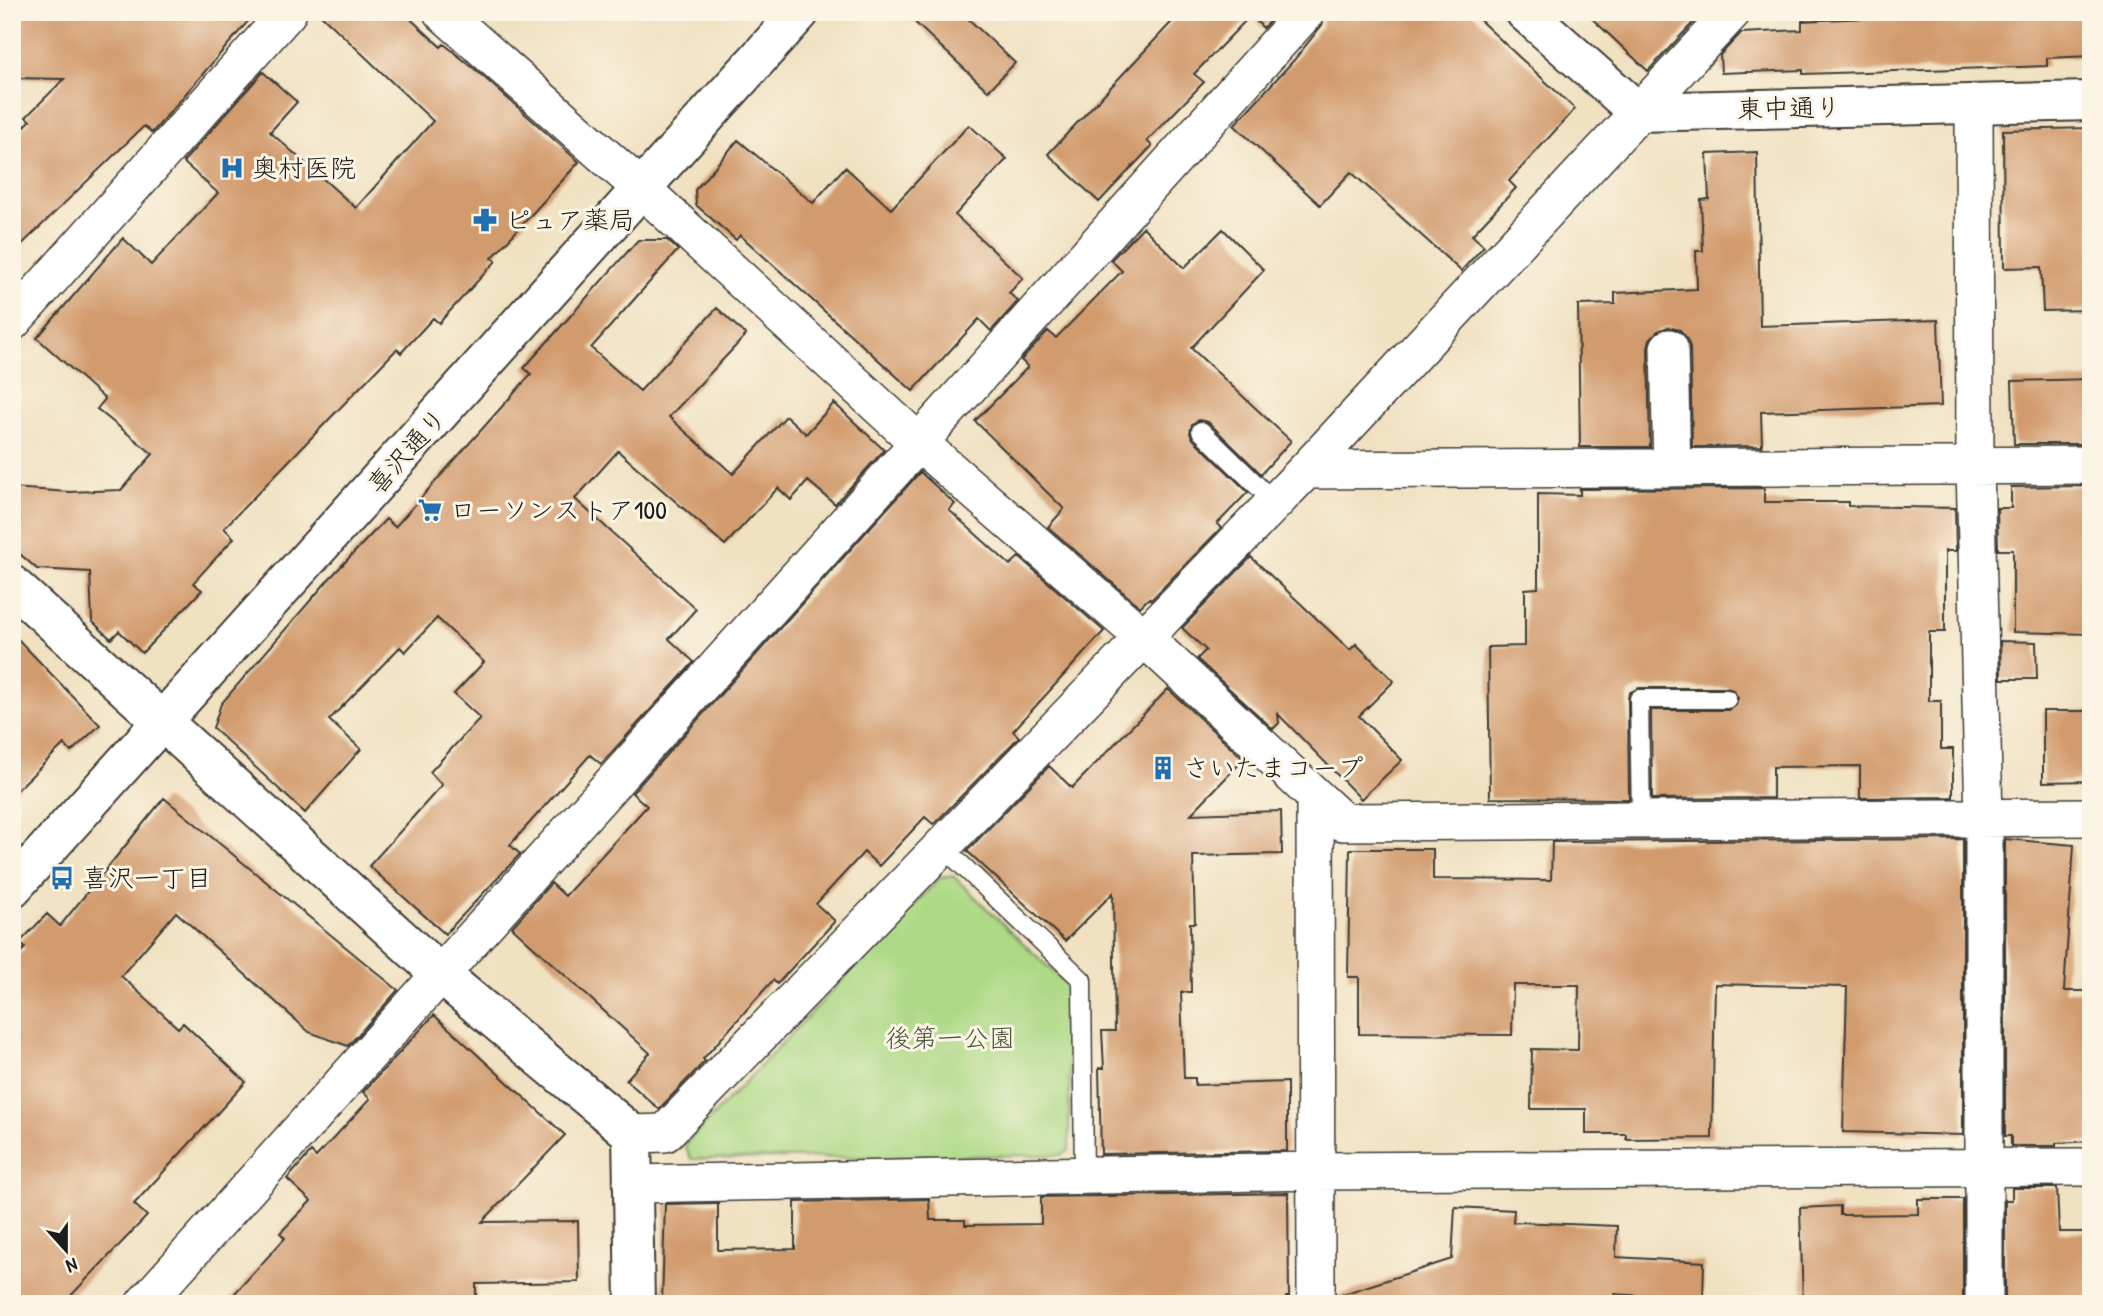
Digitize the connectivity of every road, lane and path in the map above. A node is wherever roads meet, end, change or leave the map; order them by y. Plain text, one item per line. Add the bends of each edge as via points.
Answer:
1 (288, 12) edge
2 (442, 12) edge
3 (800, 12) edge
4 (1306, 12) edge
5 (1525, 12) edge
6 (1732, 12) edge
7 (2091, 101) edge
8 (1974, 103) junction
9 (1638, 111) junction
10 (642, 189) junction
11 (12, 322) edge
12 (1669, 348) dead end
13 (1201, 431) dead end
14 (919, 443) junction
15 (2091, 466) edge
16 (1975, 467) junction
17 (1672, 468) junction
18 (1306, 470) junction
19 (1274, 502) junction
20 (12, 585) edge
21 (1143, 637) junction
22 (1727, 699) dead end
23 (164, 720) junction
24 (1315, 796) junction
25 (2091, 817) edge
26 (1984, 818) junction
27 (1641, 820) junction
28 (942, 846) junction
29 (12, 888) edge
30 (439, 973) junction
31 (632, 1134) junction
32 (1982, 1167) junction
33 (2091, 1167) edge
34 (1314, 1171) junction
35 (1084, 1176) junction
36 (632, 1184) junction
37 (144, 1304) edge
38 (635, 1304) edge
39 (1316, 1304) edge
40 (1984, 1304) edge

1 - 11 street
2 - 10 street
3 - 10 street, 喜沢通り
4 - 14 street
5 - 9 street
6 - 9 street
7 - 8 street, 東中通り
8 - 9 street, 東中通り
8 - 16 street
9 - 18 street
10 - 14 street
10 - 23 street, 喜沢通り
12 - 17 street
13 - 19 lane
14 - 21 street
14 - 30 street
15 - 16 street
16 - 17 street
16 - 26 street
17 - 18 street
18 - 19 street
19 - 21 street
20 - 23 street
21 - 24 street
21 - 28 street
22 - 27 lane via 1639,699
23 - 29 street, 喜沢通り
23 - 30 street
24 - 27 street via 1343,822
24 - 34 street
25 - 26 street
26 - 27 street
26 - 32 street
28 - 31 street via 665,1133
28 - 35 lane via 1082,980
30 - 31 street
30 - 37 street
31 - 36 street
32 - 33 street
32 - 34 street
32 - 40 street
34 - 35 street
34 - 39 street
35 - 36 street
36 - 38 street

